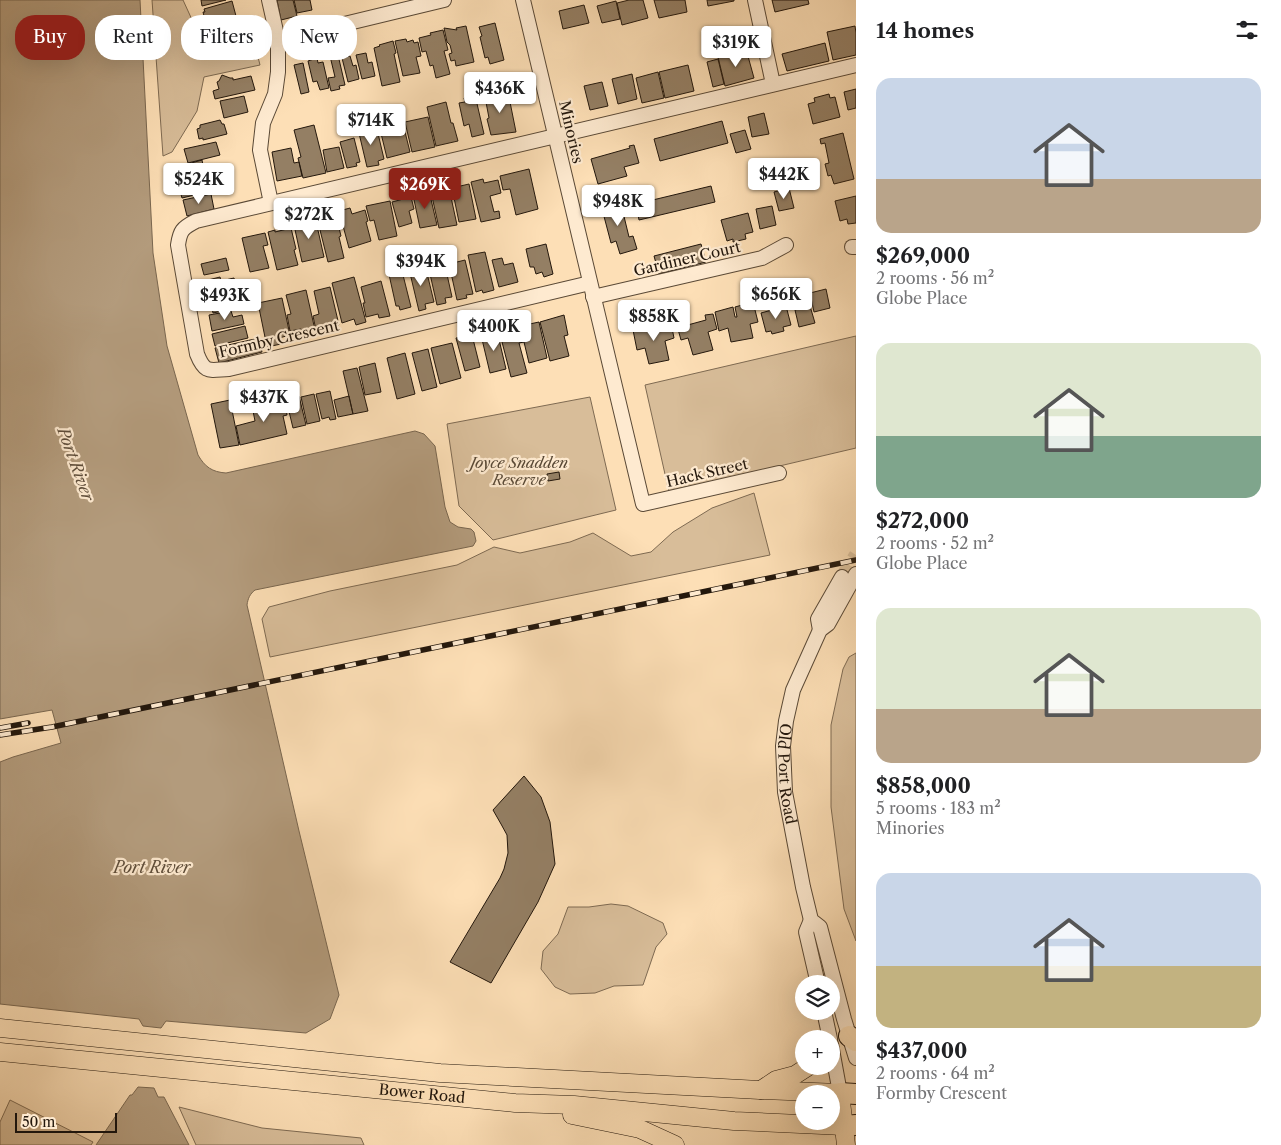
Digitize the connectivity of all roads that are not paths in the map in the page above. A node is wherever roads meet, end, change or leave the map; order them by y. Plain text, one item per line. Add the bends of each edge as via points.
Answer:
1 (269, 0) edge
2 (444, 0) edge
3 (523, 0) edge
4 (755, 0) edge
5 (278, 40) junction
6 (856, 65) edge
7 (773, 84) junction
8 (556, 137) junction
9 (271, 203) junction
10 (786, 245) dead end
11 (590, 283) junction
12 (594, 297) junction
13 (779, 473) dead end
14 (643, 504) joint
15 (856, 574) tunnel mouth
16 (842, 577) tunnel mouth
17 (820, 630) junction
18 (811, 920) junction
19 (816, 975) edge
20 (829, 1020) edge
21 (0, 1028) edge
22 (841, 1040) edge
23 (0, 1052) edge
24 (856, 1058) edge
25 (795, 1075) edge
26 (760, 1090) junction
27 (848, 1094) edge
28 (515, 1103) junction
29 (849, 1132) edge
30 (675, 1145) edge

1 - 5 street
2 - 5 street
3 - 8 street, Minories
4 - 7 street
5 - 9 street via 275,94 263,123 260,150
6 - 7 street
7 - 8 street
8 - 9 street
8 - 11 street, Minories
9 - 11 street, Formby Crescent via 196,221 184,227 179,235 197,354 202,366 210,370 236,367
10 - 12 street, Gardiner Court via 762,258
11 - 12 street, Minories
12 - 14 street, Minories
13 - 14 street, Hack Street
15 - 17 street, Old Port Road via 828,624
16 - 17 street, Old Port Road via 818,619
17 - 18 street, Old Port Road via 793,690 783,746 784,792
18 - 19 street, Old Port Road via 806,932
18 - 22 street, Old Port Road via 820,927
20 - 22 street, Old Port Road
21 - 26 main road, Bower Road via 440,1073
22 - 24 street, Old Port Road
22 - 27 street, Old Port Road
23 - 28 main road, Bower Road
25 - 26 main road via 776,1080
26 - 27 main road, Bower Road
27 - 29 main road, Old Port Road
28 - 29 main road, Bower Road via 574,1105
28 - 30 main road via 640,1130

